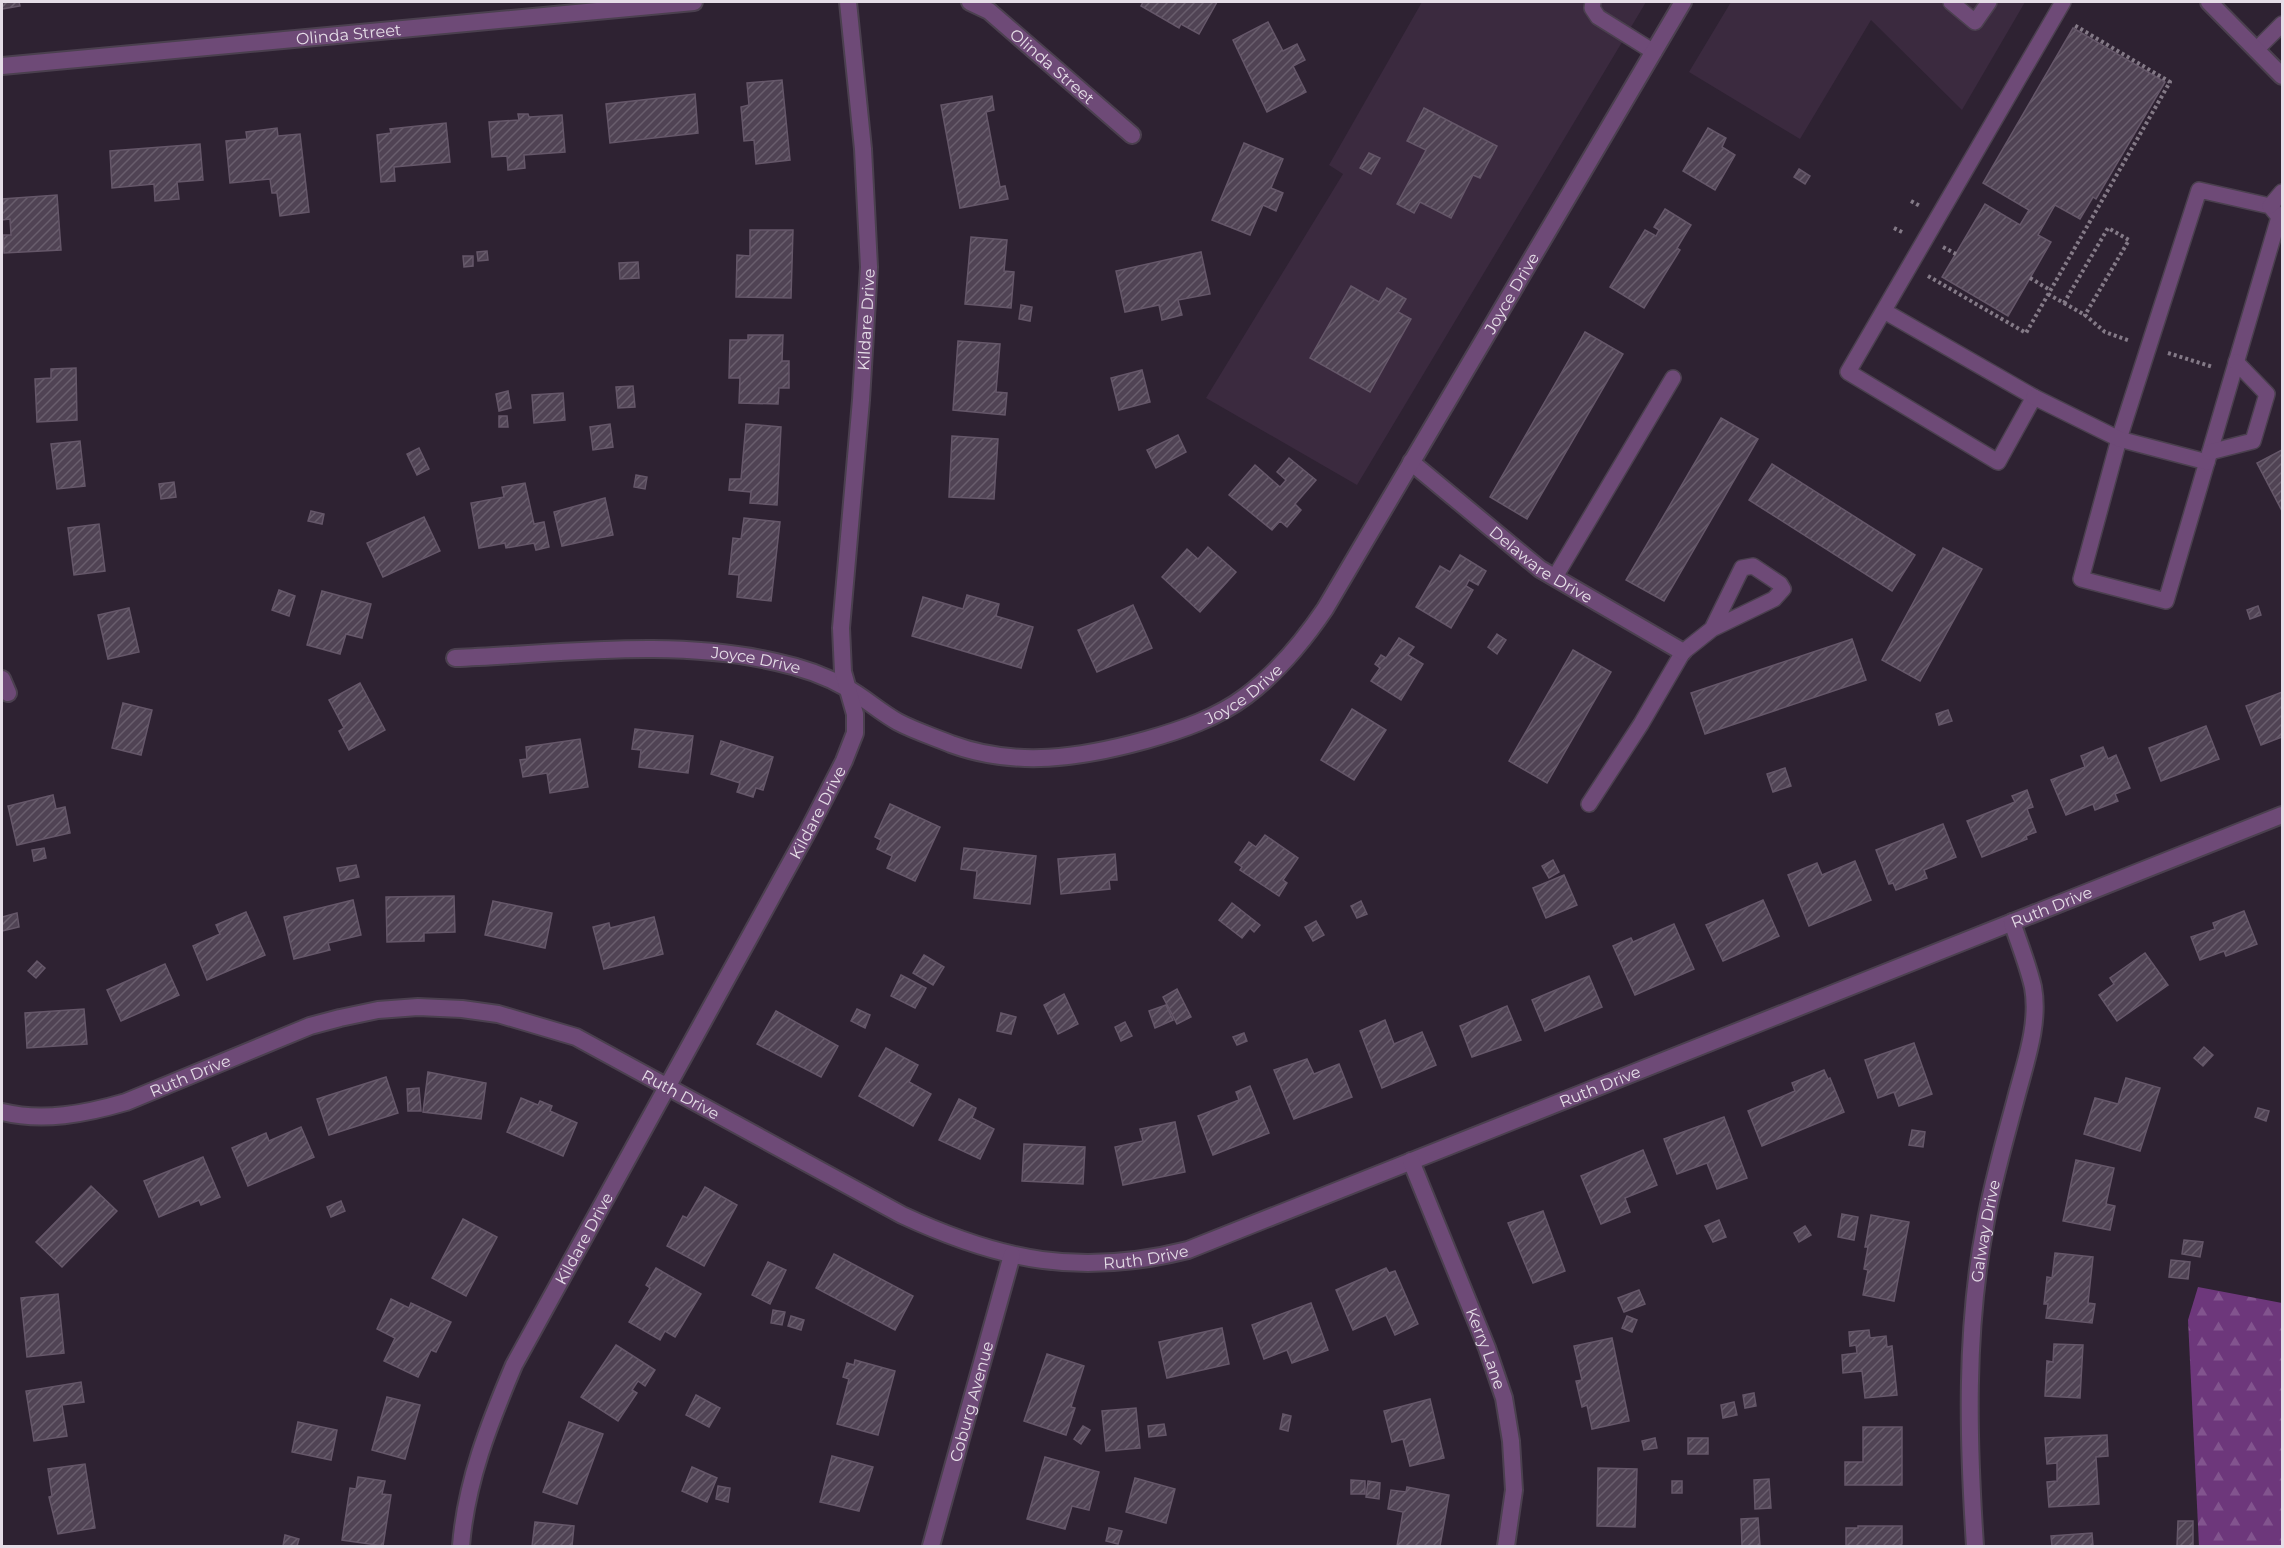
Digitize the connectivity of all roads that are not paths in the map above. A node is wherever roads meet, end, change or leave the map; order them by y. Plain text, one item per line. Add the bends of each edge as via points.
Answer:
1 (694, 2) edge
2 (848, 2) edge
3 (970, 2) edge
4 (1593, 2) edge
5 (1683, 2) edge
6 (1951, 2) edge
7 (1989, 2) edge
8 (2063, 2) edge
9 (2209, 2) edge
10 (2283, 24) edge
11 (2256, 50) junction
12 (1654, 52) junction
13 (2, 66) edge
14 (2283, 76) edge
15 (1132, 135) dead end
16 (2283, 192) edge
17 (2270, 206) junction
18 (1884, 311) junction
19 (2236, 365) junction
20 (1673, 378) dead end
21 (2034, 397) junction
22 (2119, 439) junction
23 (2209, 457) junction
24 (1411, 462) junction
25 (1555, 577) junction
26 (1712, 629) junction
27 (1683, 652) junction
28 (455, 658) dead end
29 (847, 688) junction
30 (1589, 804) dead end
31 (2283, 815) edge
32 (2012, 922) junction
33 (667, 1085) junction
34 (2, 1112) edge
35 (1411, 1161) junction
36 (1012, 1256) junction
37 (460, 1546) edge
38 (931, 1546) edge
39 (1506, 1546) edge
40 (1975, 1546) edge

1 - 13 street, Olinda Street
2 - 29 street, Kildare Drive via 863,149 869,267 841,628
3 - 15 street, Olinda Street via 988,11
4 - 12 lane via 1598,17
5 - 12 street, Joyce Drive
6 - 7 lane via 1975,21
8 - 18 lane
9 - 11 street
10 - 11 lane
11 - 14 street
12 - 24 street, Joyce Drive
16 - 17 lane
17 - 19 lane via 2279,217
17 - 22 lane via 2199,190
18 - 21 lane
18 - 21 lane via 1848,372 1998,462
19 - 23 lane
19 - 23 lane via 2267,394 2253,441
20 - 25 lane
21 - 22 lane
22 - 23 lane
22 - 23 lane via 2081,579 2166,601
24 - 25 street, Delaware Drive via 1540,569
24 - 29 street, Joyce Drive via 1325,609 1285,662 1244,698 1175,732 1099,753 1020,759 954,744 910,727
25 - 27 street, Delaware Drive
26 - 26 lane via 1742,568 1754,566 1780,584 1783,589 1774,599
26 - 27 lane
27 - 30 lane
28 - 29 street, Joyce Drive via 697,650 777,662
29 - 33 street, Kildare Drive via 855,714 855,733 844,761
31 - 32 street, Ruth Drive
32 - 35 street, Ruth Drive
32 - 40 street, Galway Drive via 2033,987 2034,1014 1984,1226 1973,1306 1971,1473
33 - 34 street, Ruth Drive via 576,1037 541,1024 462,1009 418,1007 378,1010 310,1026 126,1102 95,1111 63,1116
33 - 36 street, Ruth Drive via 902,1215 953,1239
33 - 37 street, Kildare Drive via 514,1365 486,1432 468,1494
35 - 36 street, Ruth Drive via 1188,1250 1159,1257 1071,1264
35 - 39 street, Kerry Lane via 1504,1398 1514,1490
36 - 38 street, Coburg Avenue

